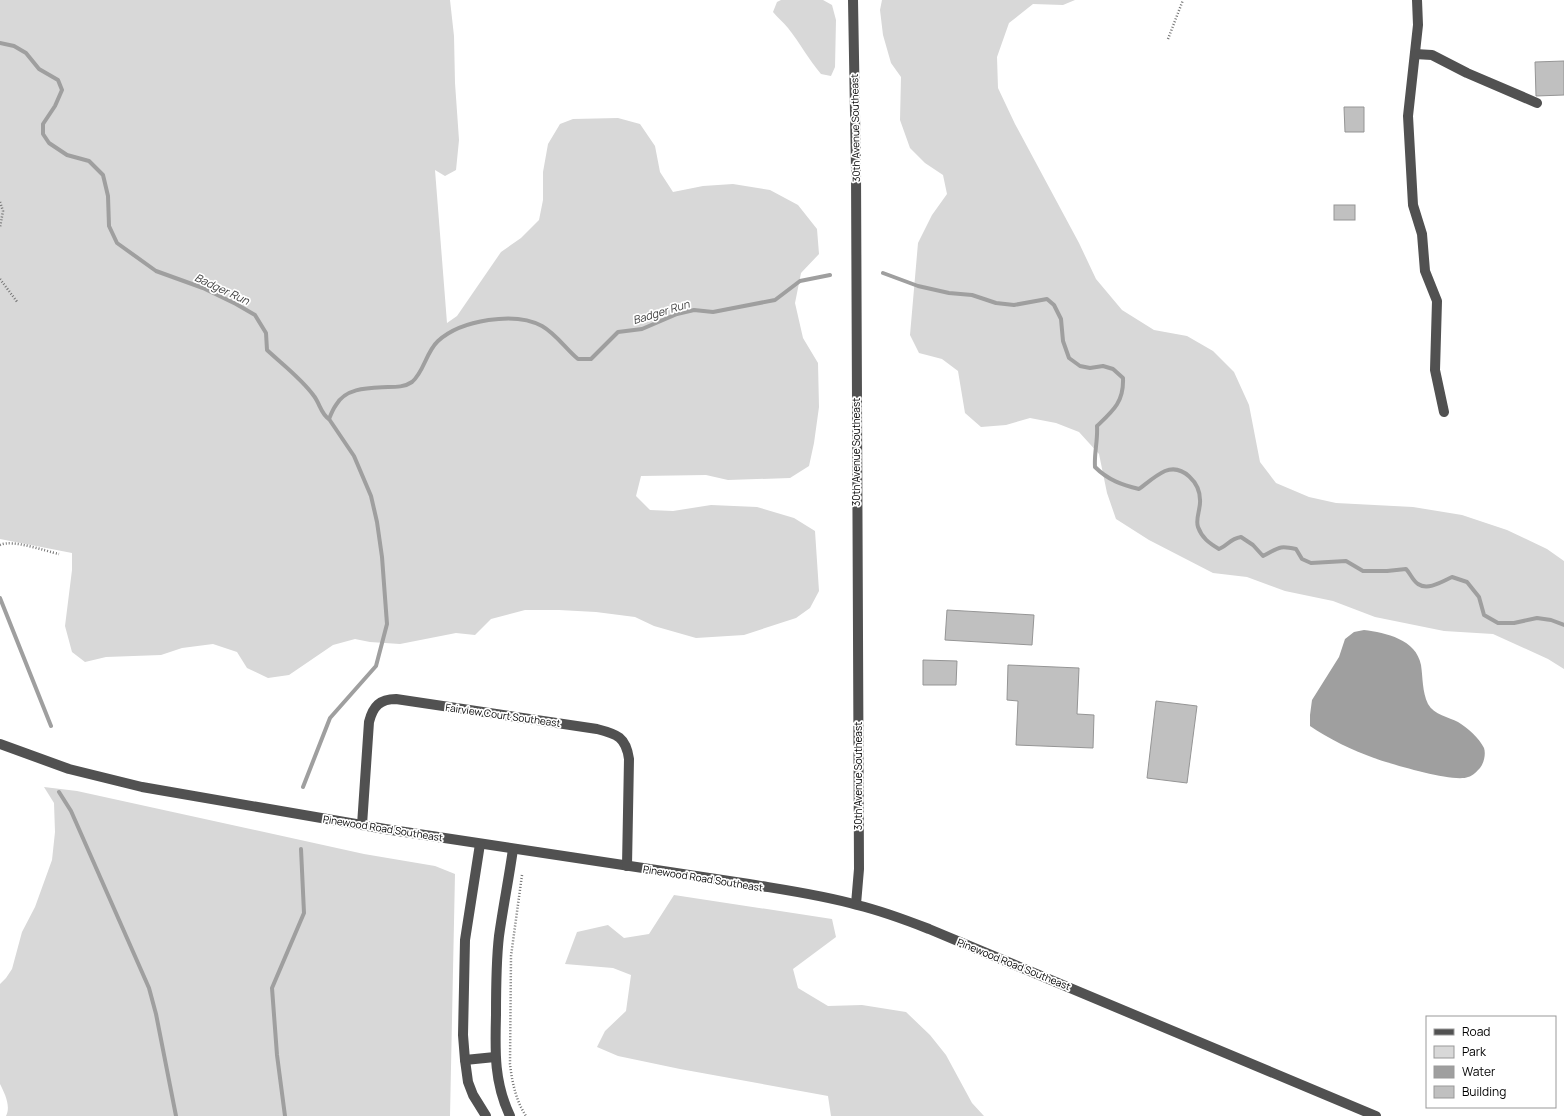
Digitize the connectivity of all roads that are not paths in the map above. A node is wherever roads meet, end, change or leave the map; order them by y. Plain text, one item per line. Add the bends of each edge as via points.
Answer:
1 (853, 0) edge
2 (1417, 0) edge
3 (1415, 54) junction
4 (1537, 103) dead end
5 (1444, 412) dead end
6 (0, 744) edge
7 (362, 825) junction
8 (480, 844) junction
9 (513, 849) junction
10 (627, 866) junction
11 (856, 904) junction
12 (495, 1057) junction
13 (465, 1060) junction
14 (486, 1116) edge
15 (510, 1116) edge
16 (1376, 1116) edge

1 - 11 street, 30th Avenue Southeast via 859,861
2 - 3 street
3 - 4 street via 1432,54 1467,73
3 - 5 street via 1408,116 1413,205 1422,234 1425,271 1437,301 1435,370
6 - 7 street, Pinewood Road Southeast via 69,769 142,787
7 - 8 street, Pinewood Road Southeast
7 - 10 street, Fairview Court Southeast via 369,722 376,707 387,699 597,729 617,735 623,740 628,751
8 - 9 street, Pinewood Road Southeast
8 - 13 street via 465,940
9 - 10 street, Pinewood Road Southeast
9 - 12 street via 499,936
10 - 11 street, Pinewood Road Southeast via 809,894
11 - 16 street, Pinewood Road Southeast via 929,929
12 - 13 street
12 - 15 street via 496,1075 503,1102
13 - 14 street via 468,1082

